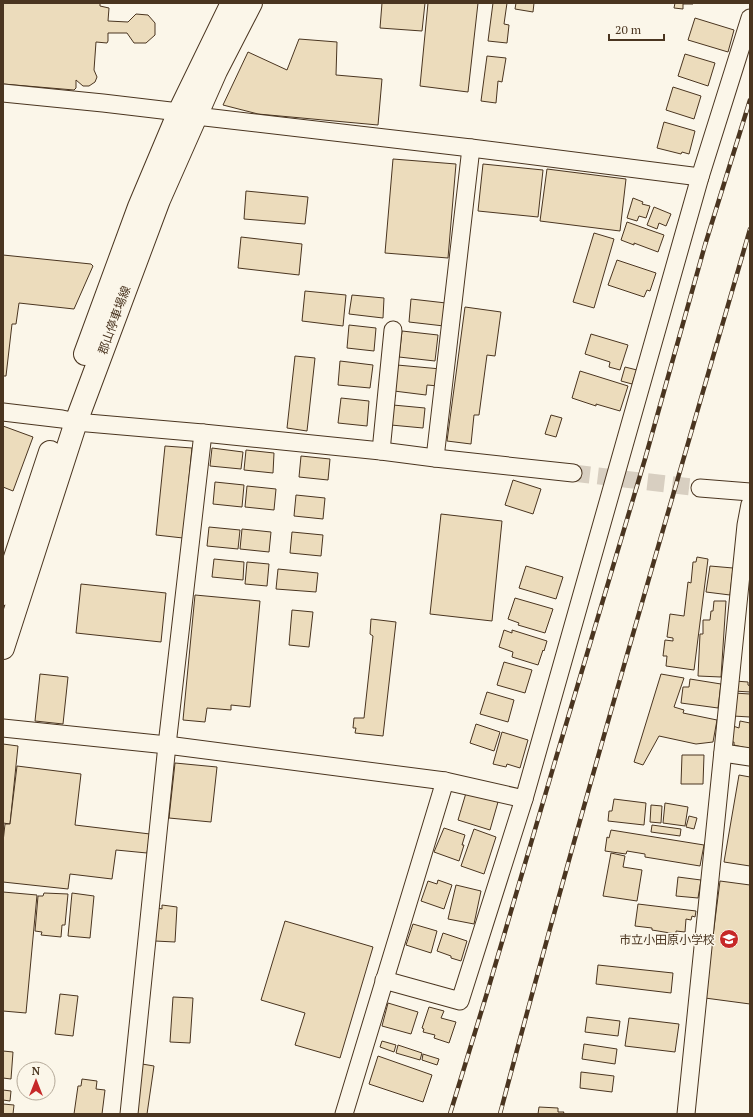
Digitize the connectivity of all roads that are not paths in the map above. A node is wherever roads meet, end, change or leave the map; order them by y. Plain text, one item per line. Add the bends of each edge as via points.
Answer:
1 (232, 3) edge
2 (251, 3) edge
3 (750, 18) edge
4 (3, 94) edge
5 (187, 114) junction
6 (471, 148) junction
7 (700, 177) junction
8 (393, 330) dead end
9 (3, 412) edge
10 (69, 420) junction
11 (203, 433) junction
12 (381, 451) junction
13 (435, 458) junction
14 (573, 473) tunnel mouth
15 (700, 488) tunnel mouth
16 (750, 492) edge
17 (750, 504) edge
18 (3, 594) edge
19 (3, 648) edge
20 (3, 728) edge
21 (167, 745) junction
22 (723, 753) junction
23 (750, 757) edge
24 (445, 781) junction
25 (524, 799) junction
26 (384, 980) junction
27 (129, 1114) edge
28 (344, 1114) edge
29 (686, 1114) edge

1 - 5 main road, 郡山停車場線
2 - 5 main road, 郡山停車場線 via 216,72
3 - 7 street
4 - 5 street
5 - 6 street
5 - 10 main road, 郡山停車場線 via 139,207
6 - 7 street
6 - 13 street
7 - 25 street
8 - 12 street
9 - 10 street
10 - 11 street
10 - 18 main road, 郡山停車場線
10 - 19 main road, 郡山停車場線
11 - 12 street
11 - 21 street
12 - 13 street
13 - 14 street
15 - 16 street
17 - 22 street
20 - 21 street
21 - 24 street
21 - 27 street
22 - 23 street
22 - 29 street
24 - 25 street
24 - 26 street
25 - 26 street via 460,1001
26 - 28 street

